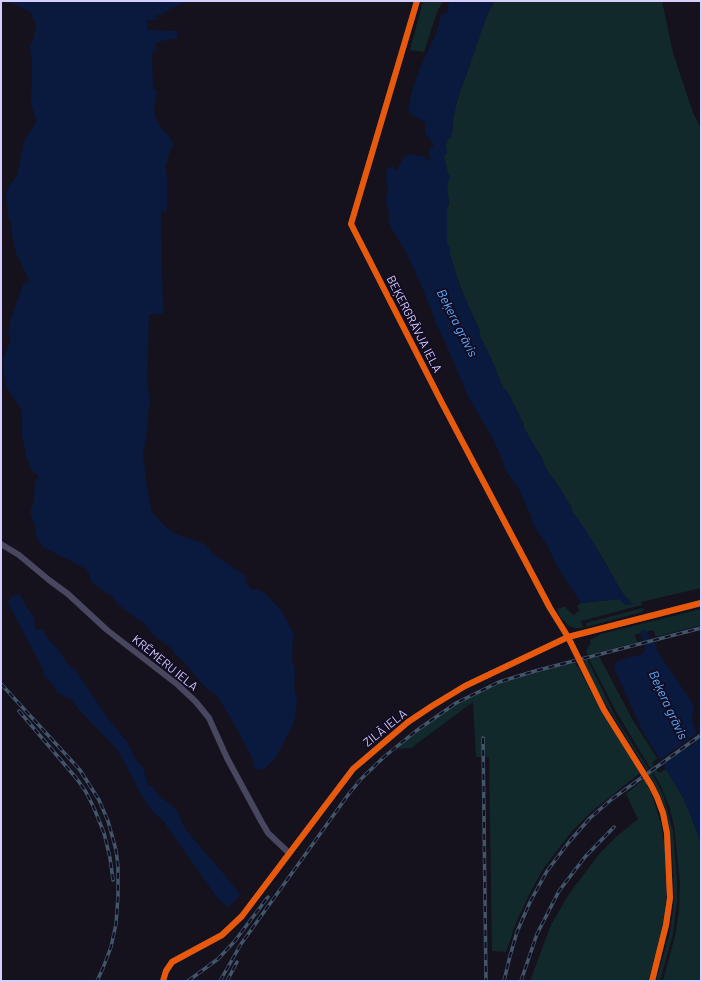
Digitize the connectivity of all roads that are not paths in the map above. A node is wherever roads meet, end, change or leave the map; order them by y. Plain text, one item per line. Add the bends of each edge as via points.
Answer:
1 (417, 1) edge
2 (1, 544) edge
3 (701, 603) edge
4 (568, 637) junction
5 (289, 853) junction
6 (163, 981) edge
7 (652, 981) edge

1 - 4 street, BEĶERGRĀVJA IELA via 351,224 442,403
2 - 5 street, KRĒMERU IELA via 68,594 107,630 196,702 209,718 227,758 268,833
3 - 4 street, ZILĀ IELA
4 - 5 street, ZILĀ IELA via 482,677 408,722 353,769
4 - 7 street, BEĶERGRĀVJA IELA via 604,710 651,785 665,823 669,852 669,911
5 - 6 street, ZILĀ IELA via 242,916 222,935 172,962

